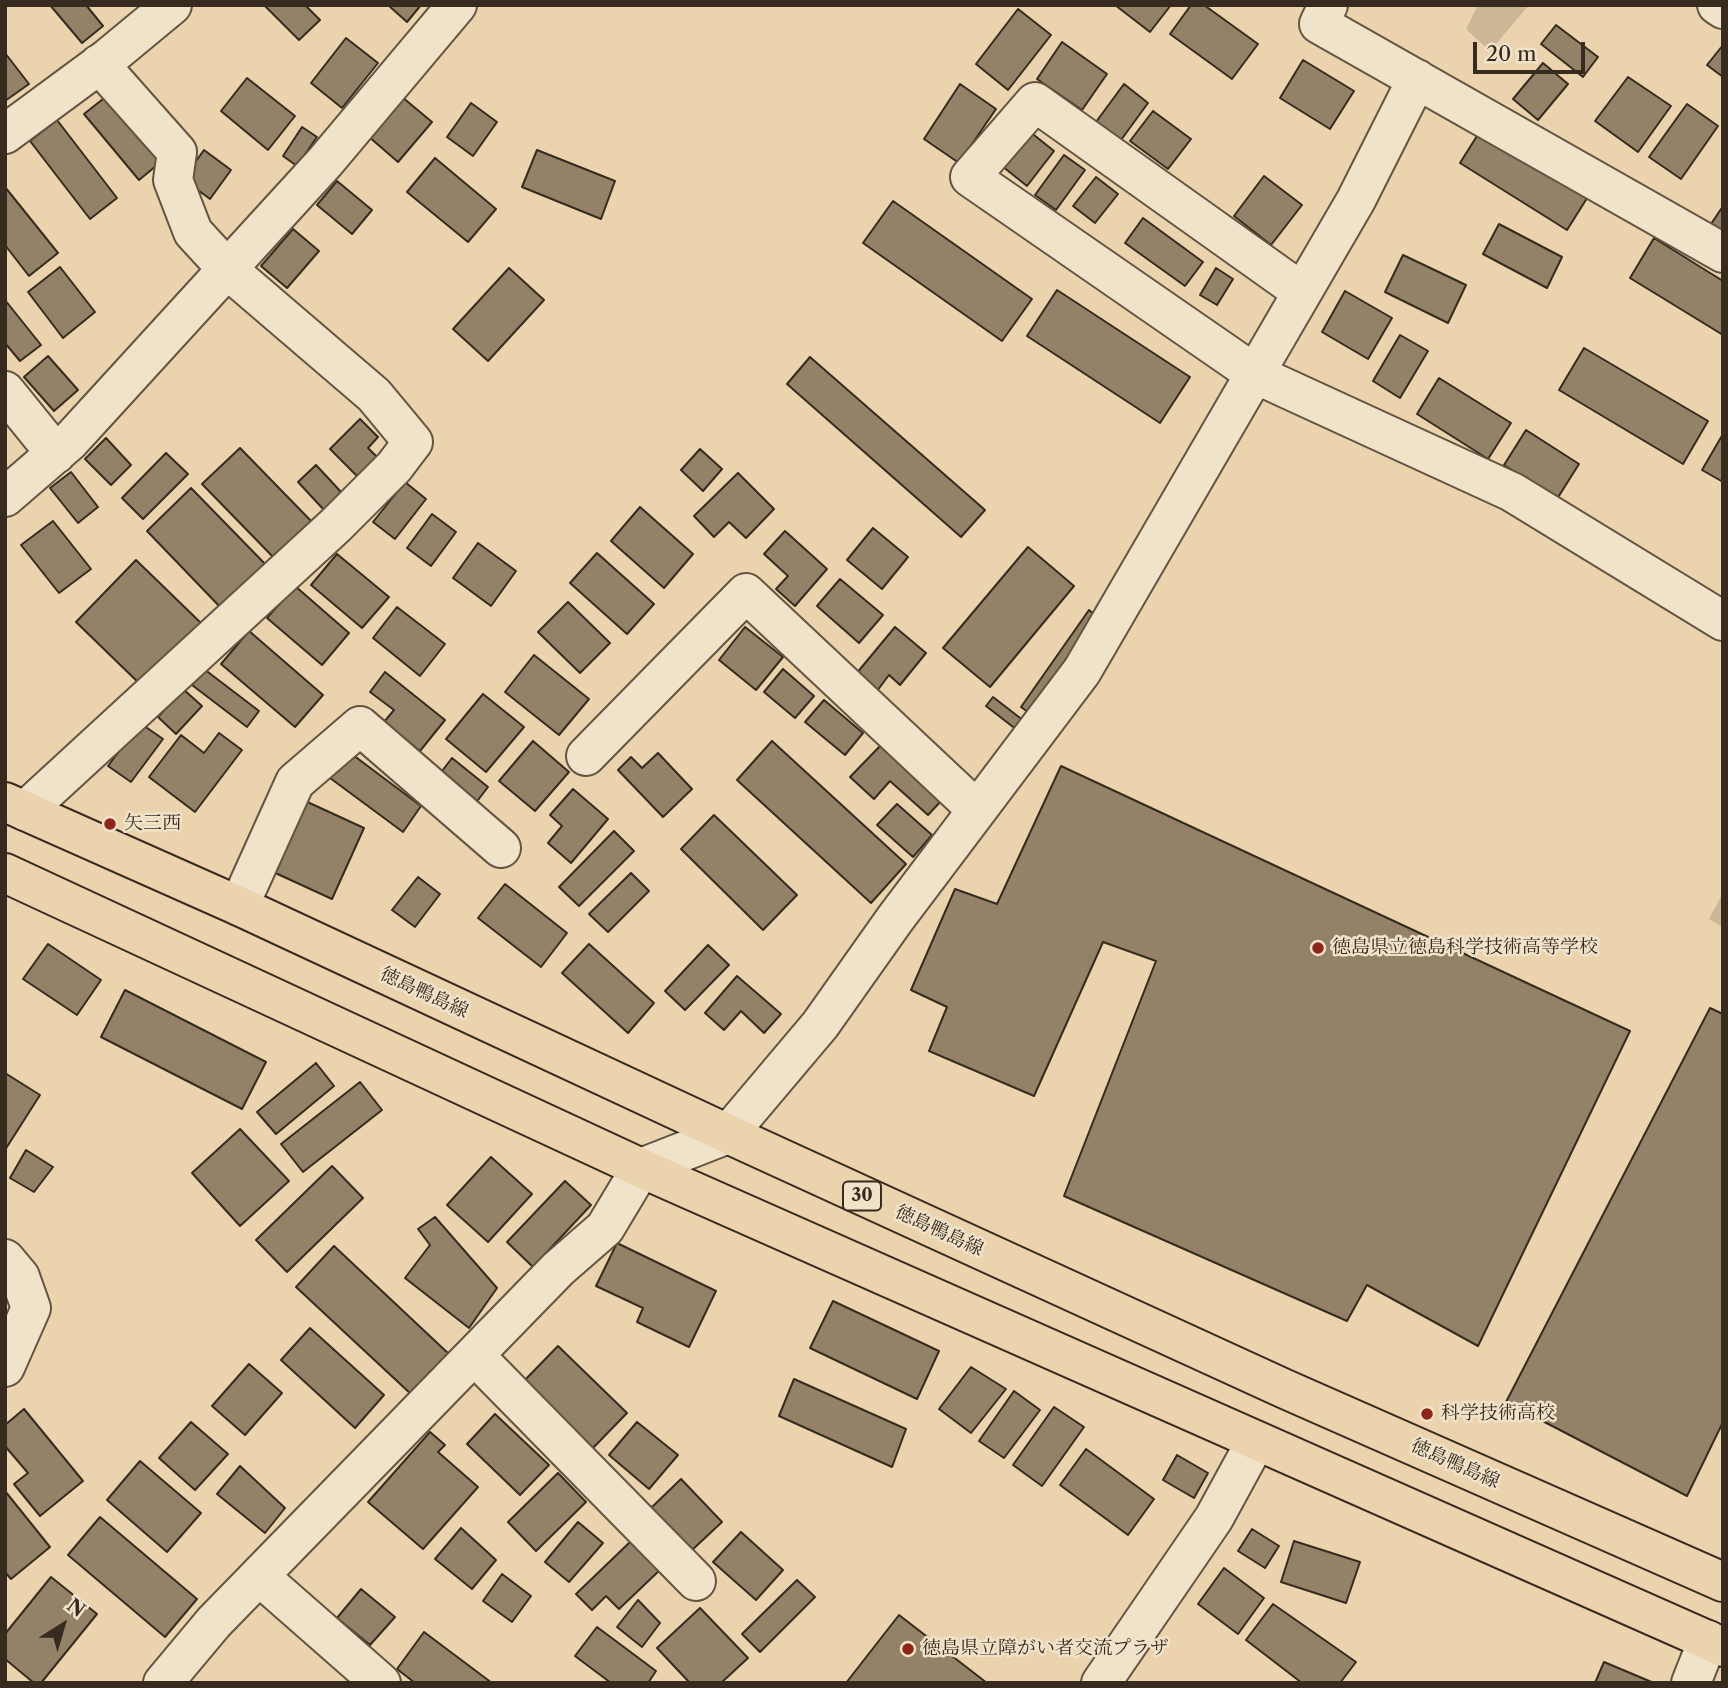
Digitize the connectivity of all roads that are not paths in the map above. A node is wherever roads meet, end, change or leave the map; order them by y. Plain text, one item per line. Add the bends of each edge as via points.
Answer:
1 (172, 5) edge
2 (457, 5) edge
3 (1328, 5) edge
4 (1717, 5) edge
5 (1723, 9) edge
6 (99, 64) junction
7 (1417, 79) junction
8 (5, 134) edge
9 (1723, 253) edge
10 (228, 269) junction
11 (1302, 292) junction
12 (1255, 374) junction
13 (5, 391) edge
14 (55, 454) junction
15 (5, 497) edge
16 (1723, 621) edge
17 (586, 757) dead end
18 (15, 807) edge
19 (977, 810) junction
20 (501, 848) dead end
21 (5, 873) edge
22 (239, 906) junction
23 (728, 1134) junction
24 (641, 1168) junction
25 (5, 1259) edge
26 (474, 1355) junction
27 (5, 1367) edge
28 (1256, 1441) junction
29 (259, 1576) junction
30 (696, 1581) dead end
31 (1723, 1583) edge
32 (1715, 1643) edge
33 (163, 1683) edge
34 (381, 1683) edge
35 (1101, 1683) edge
36 (1691, 1683) edge

1 - 6 street
2 - 10 street
3 - 7 street via 1318,24
4 - 5 street
6 - 8 street
6 - 10 street via 177,152 173,180 193,232
7 - 9 street
7 - 11 street via 1356,200
10 - 14 street
10 - 18 street via 374,395 413,442 336,525
11 - 12 street
11 - 12 street via 1035,102 970,177
12 - 16 street via 1512,492
12 - 19 street via 1082,671
13 - 14 street
14 - 15 street
17 - 19 street via 746,593
18 - 22 main road, 徳島鴨島線 / 30
19 - 23 street via 820,1025
20 - 22 street via 360,726 295,782
21 - 24 main road
22 - 23 main road, 徳島鴨島線 / 30
23 - 24 street
23 - 31 main road, 徳島鴨島線 / 30
24 - 26 street via 605,1228
24 - 28 main road
25 - 27 street via 20,1277 31,1308
26 - 29 street
26 - 30 street
28 - 32 main road
28 - 35 street via 1214,1518
29 - 33 street
29 - 34 street
32 - 36 street

